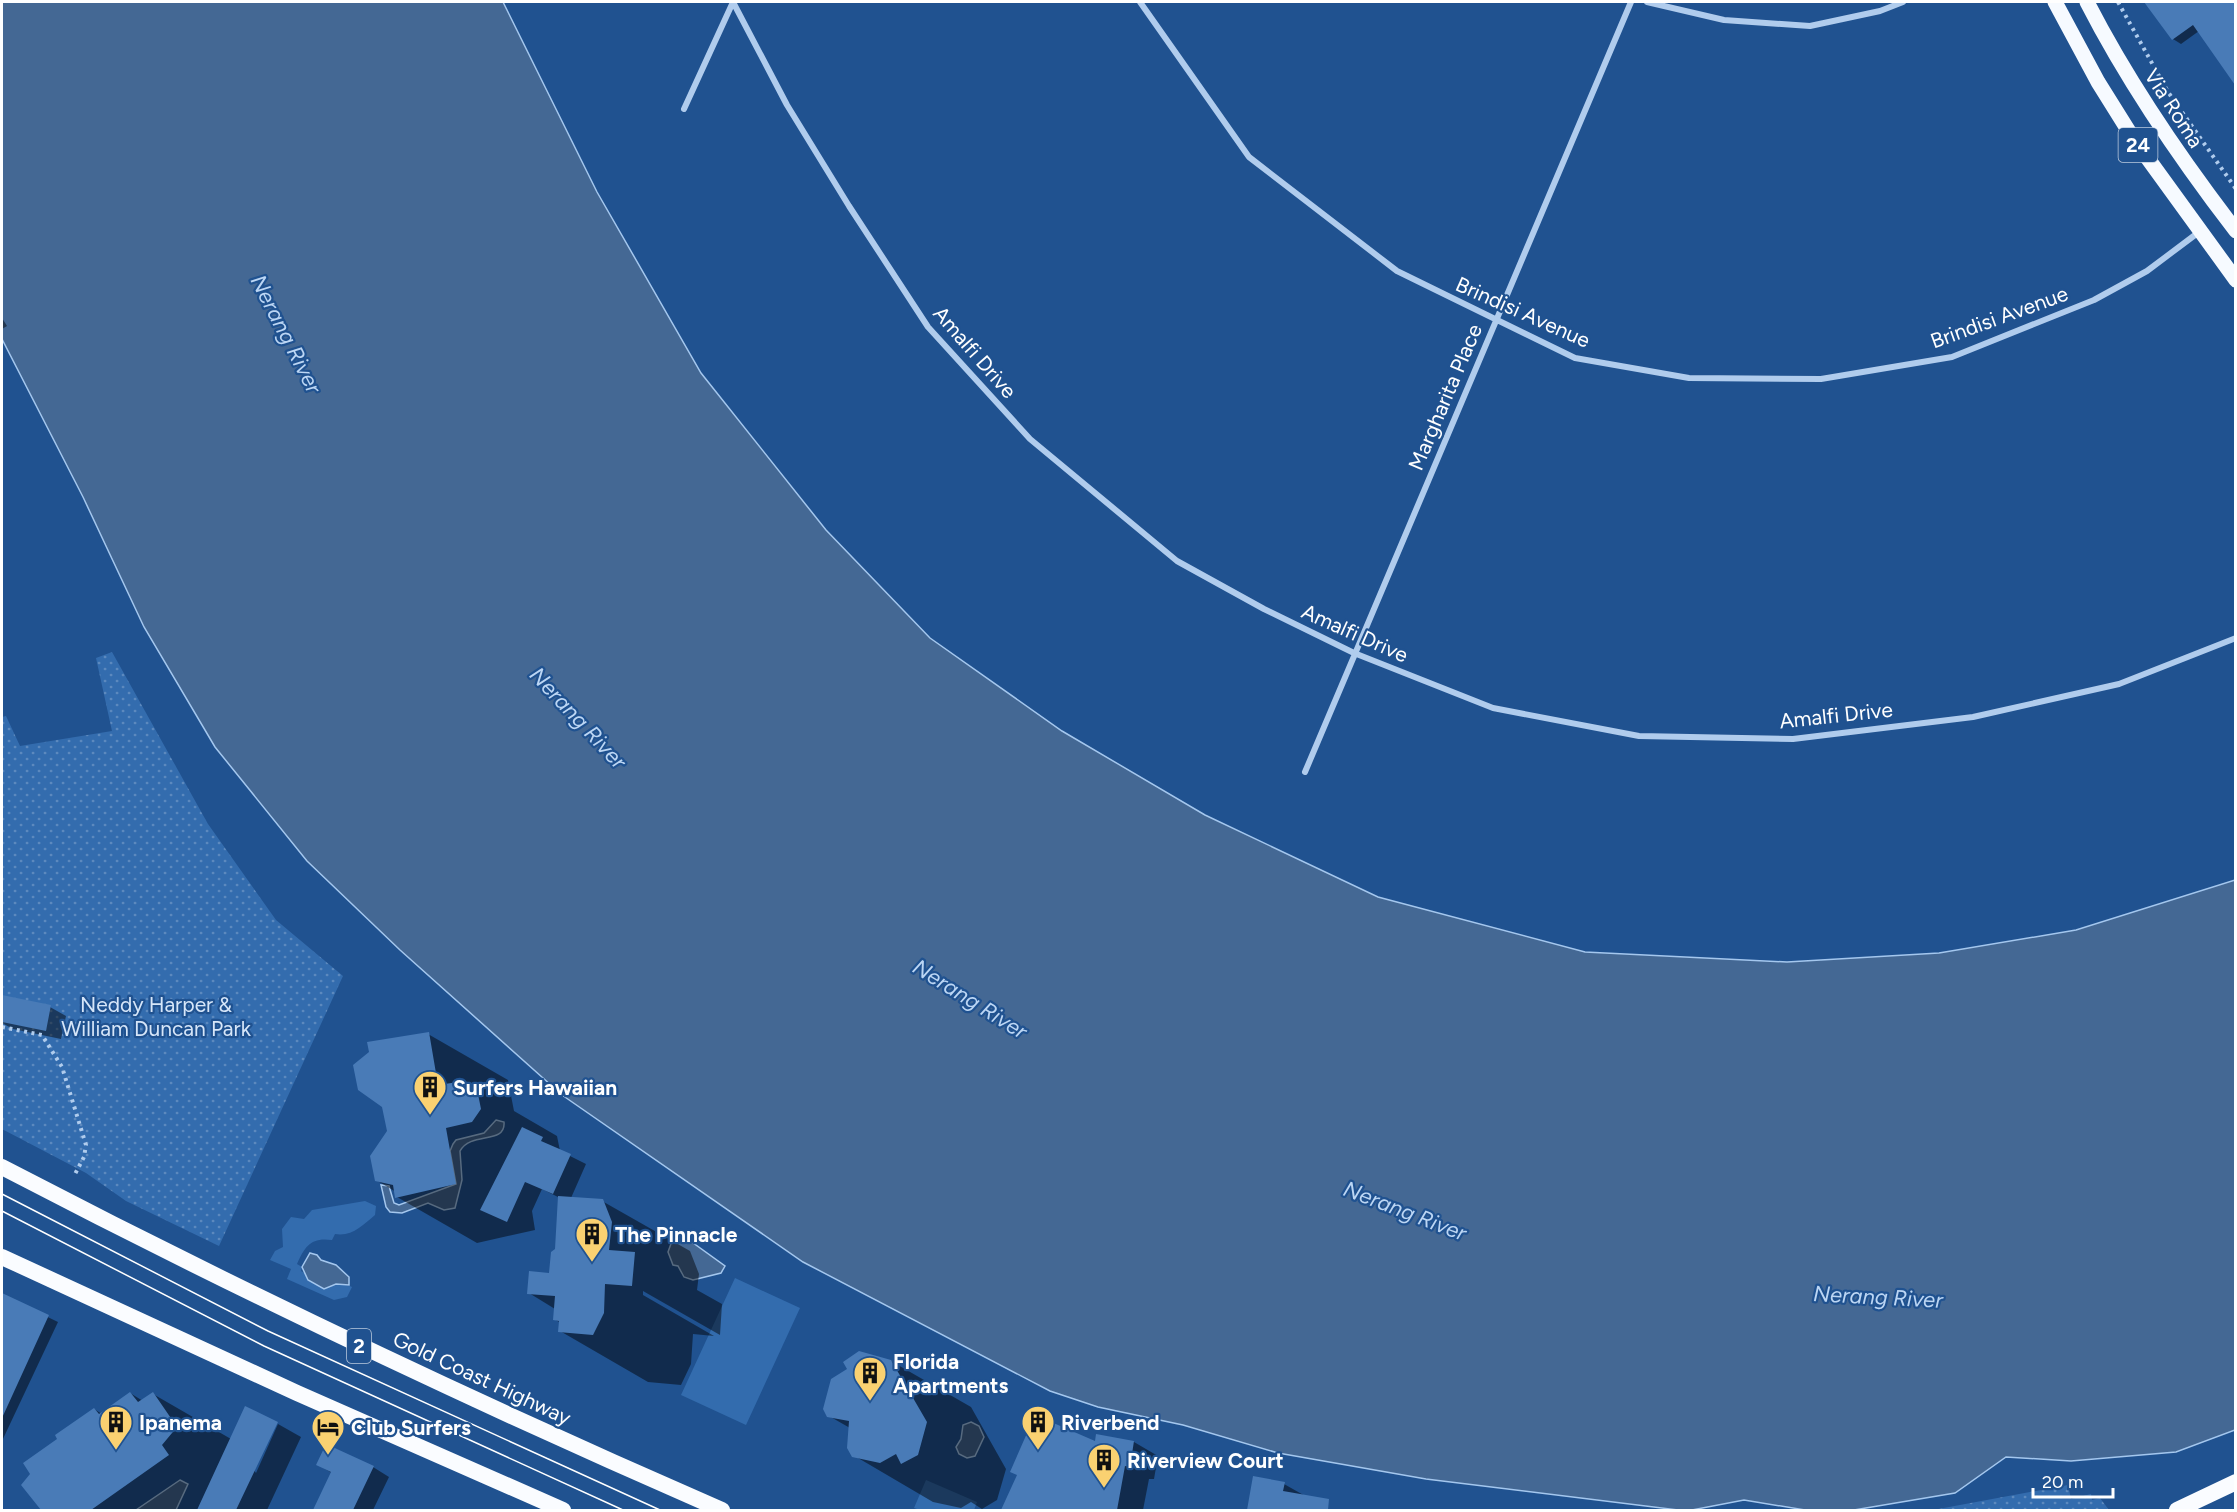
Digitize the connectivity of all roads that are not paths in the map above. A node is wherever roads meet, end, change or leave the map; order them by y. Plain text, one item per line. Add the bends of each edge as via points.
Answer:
1 (733, 2) edge
2 (1140, 2) edge
3 (1631, 2) edge
4 (1647, 2) edge
5 (1904, 2) edge
6 (2055, 2) edge
7 (2087, 2) edge
8 (684, 109) dead end
9 (2235, 231) edge
10 (2199, 232) junction
11 (2235, 280) edge
12 (1496, 320) junction
13 (2235, 638) edge
14 (1354, 653) junction
15 (1305, 772) dead end
16 (2, 1167) edge
17 (2, 1257) edge
18 (2235, 1482) edge
19 (563, 1510) edge
20 (722, 1510) edge
21 (2177, 1510) edge

1 - 8 street
1 - 14 street, Amalfi Drive via 787,105 928,327 1030,439 1177,561
2 - 12 street, Brindisi Avenue via 1249,157 1397,271
3 - 12 street, Margharita Place
4 - 5 street via 1724,20 1810,26
6 - 10 main road, 24 via 2098,82
7 - 9 main road, Via Roma / 24 via 2147,108
10 - 11 main road, 24
10 - 12 street, Brindisi Avenue via 2147,270 2094,300 1952,357 1821,379 1689,378 1575,358
12 - 14 street, Margharita Place
13 - 14 street, Amalfi Drive via 2119,684 1973,717 1792,739 1639,736 1493,708
14 - 15 street, Margharita Place
16 - 20 highway, Gold Coast Highway / 2 via 368,1350
17 - 19 highway
18 - 21 highway

